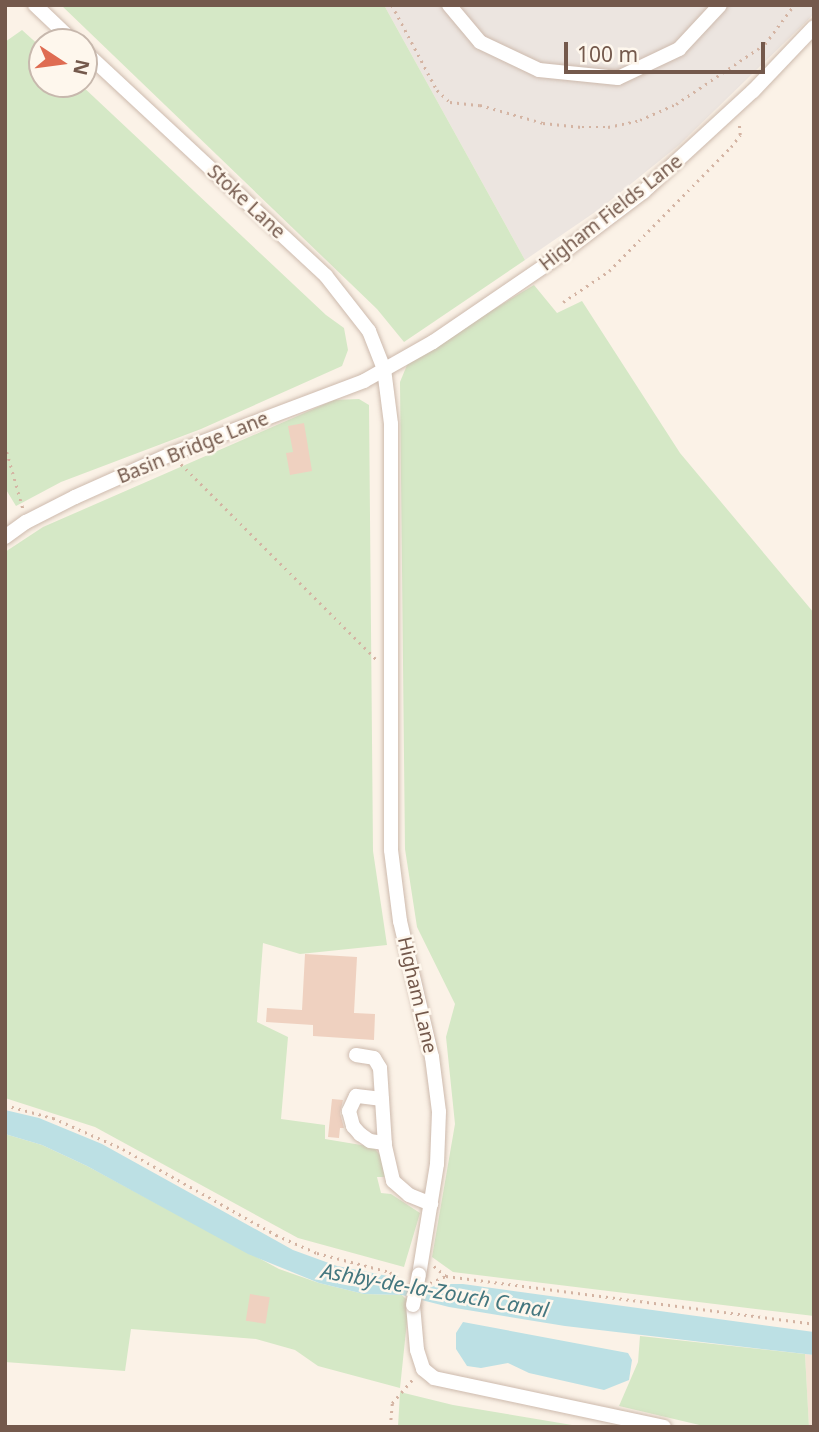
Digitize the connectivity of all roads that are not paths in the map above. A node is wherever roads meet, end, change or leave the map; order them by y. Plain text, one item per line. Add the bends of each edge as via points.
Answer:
1 (35, 5) edge
2 (449, 5) edge
3 (720, 5) edge
4 (814, 27) edge
5 (59, 28) edge
6 (98, 64) edge
7 (384, 369) junction
8 (5, 537) edge
9 (356, 1055) dead end
10 (382, 1099) junction
11 (385, 1143) junction
12 (431, 1204) junction
13 (664, 1427) edge

1 - 5 street
2 - 3 street via 480,42 539,70 618,78 679,50
4 - 7 street, Higham Fields Lane via 732,111 642,192 532,275
6 - 7 street, Stoke Lane via 326,276 369,331
7 - 8 street, Basin Bridge Lane via 364,381 171,454 26,522
7 - 12 street, Higham Lane via 391,424 391,850 400,920 427,1034 439,1111
9 - 10 street via 378,1062
10 - 11 street
10 - 11 street via 356,1096 349,1111 360,1134
11 - 12 street via 393,1181
12 - 13 street, Higham Lane, bridge via 413,1305 423,1368 434,1378 450,1382

